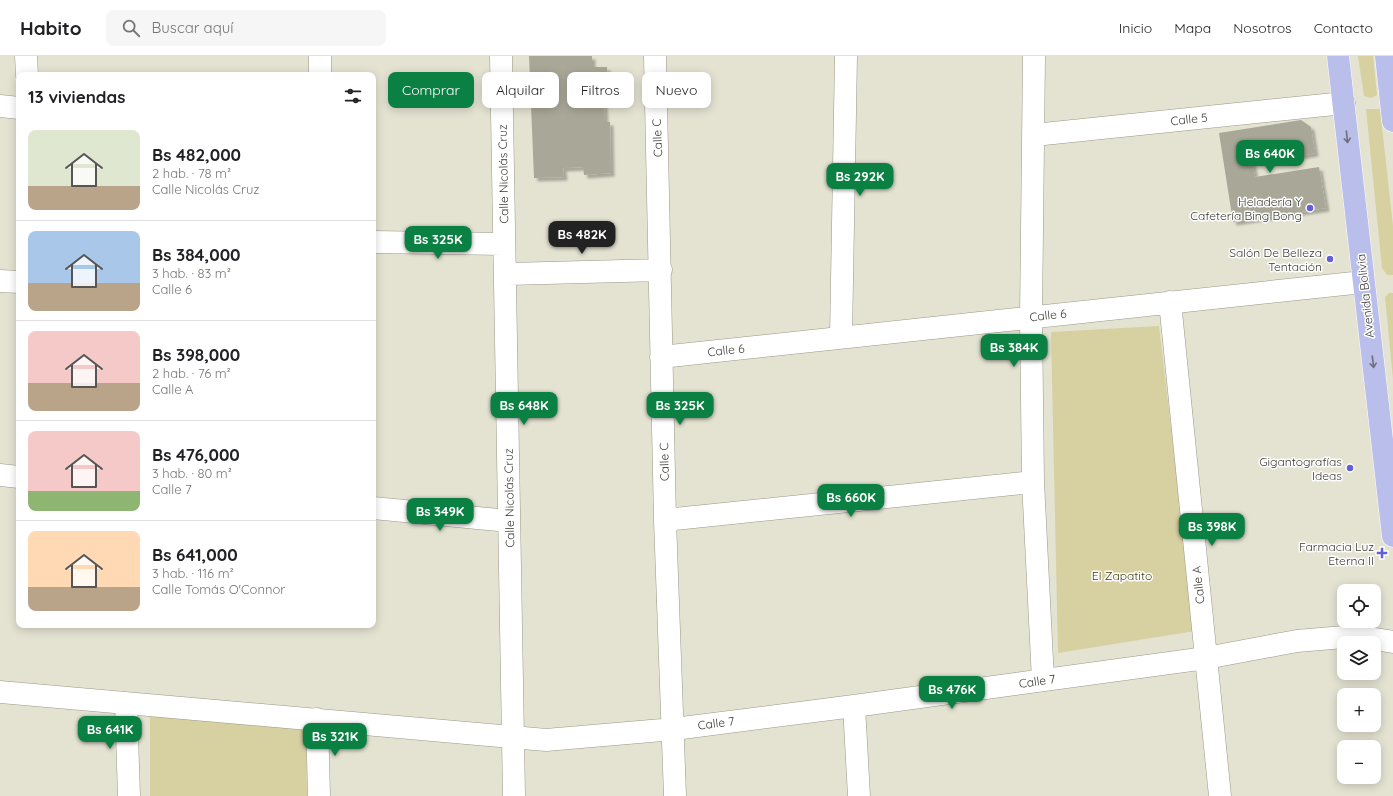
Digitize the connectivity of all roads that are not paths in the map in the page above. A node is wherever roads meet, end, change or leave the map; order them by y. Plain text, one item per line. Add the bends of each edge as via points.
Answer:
1 (26, 56) edge
2 (320, 56) edge
3 (501, 56) edge
4 (655, 56) edge
5 (846, 56) edge
6 (1034, 56) edge
7 (1338, 56) edge
8 (1386, 56) edge
9 (27, 72) edge
10 (320, 72) edge
11 (1344, 103) junction
12 (0, 106) edge
13 (16, 108) edge
14 (1393, 121) edge
15 (1034, 135) junction
16 (376, 242) edge
17 (504, 244) junction
18 (661, 270) junction
19 (505, 274) junction
20 (0, 280) edge
21 (16, 282) edge
22 (1363, 282) junction
23 (1170, 302) junction
24 (1030, 317) junction
25 (841, 337) junction
26 (661, 357) junction
27 (0, 475) edge
28 (16, 477) edge
29 (1034, 482) junction
30 (376, 508) edge
31 (665, 520) junction
32 (509, 521) junction
33 (1393, 536) edge
34 (1393, 642) edge
35 (1206, 658) junction
36 (1044, 680) junction
37 (0, 692) edge
38 (126, 703) junction
39 (854, 706) junction
40 (317, 719) junction
41 (674, 729) junction
42 (513, 737) junction
43 (129, 796) edge
44 (319, 796) edge
45 (514, 796) edge
46 (675, 796) edge
47 (859, 796) edge
48 (1220, 796) edge

1 - 9 street
2 - 10 street
3 - 17 street, Calle Nicolás Cruz
4 - 18 street, Calle C
5 - 25 street
6 - 15 street
7 - 11 main road, Avenida Bolivia
8 - 14 main road
11 - 15 street, Calle 5
11 -> 22 main road, Avenida Bolivia
12 - 13 street
15 - 24 street
16 - 17 street
17 - 19 street, Calle Nicolás Cruz
18 - 19 street
18 - 26 street, Calle C
19 - 32 street, Calle Nicolás Cruz
20 - 21 street
22 - 23 street, Calle 6
22 -> 33 main road, Avenida Bolivia
23 - 24 street, Calle 6
23 - 35 street, Calle A
24 - 25 street, Calle 6
24 - 29 street
25 - 26 street, Calle 6
26 - 31 street, Calle C
27 - 28 street
29 - 31 street
29 - 36 street
30 - 32 street
31 - 41 street, Calle C
32 - 42 street, Calle Nicolás Cruz
34 - 35 street, Calle 7 via 1356,636 1296,641
35 - 36 street, Calle 7
35 - 48 street, Calle A
36 - 39 street, Calle 7
37 - 38 street, Calle 7
38 - 40 street, Calle 7
38 - 43 street
39 - 41 street, Calle 7
39 - 47 street
40 - 42 street, Calle 7
40 - 44 street
41 - 42 street, Calle 7 via 546,740
41 - 46 street, Calle C
42 - 45 street, Calle Nicolás Cruz

